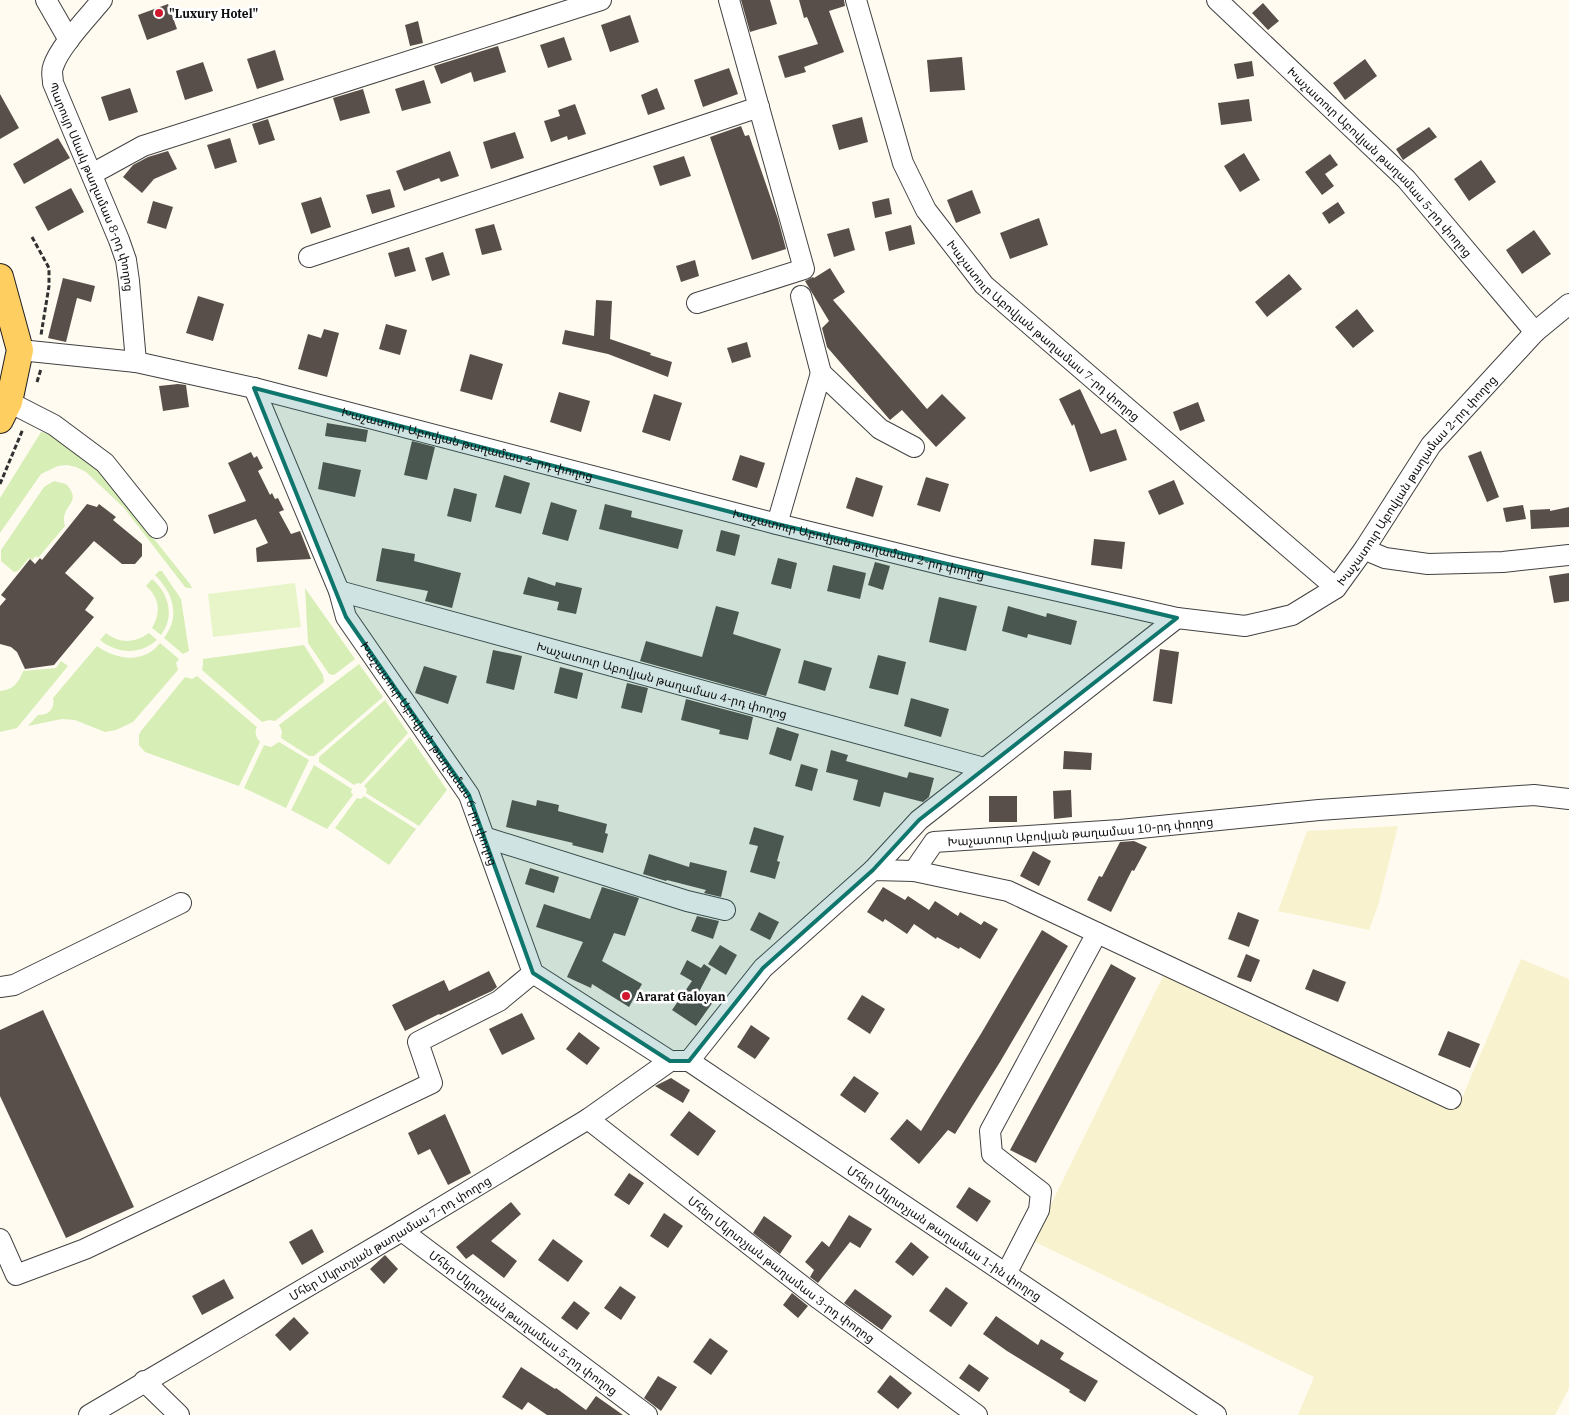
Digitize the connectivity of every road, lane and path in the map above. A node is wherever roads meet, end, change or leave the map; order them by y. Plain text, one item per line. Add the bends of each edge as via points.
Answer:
1 (46, 0) edge
2 (102, 0) edge
3 (601, 0) edge
4 (729, 0) edge
5 (856, 0) edge
6 (1216, 0) edge
7 (69, 40) junction
8 (759, 107) junction
9 (92, 174) junction
10 (309, 257) dead end
11 (0, 277) edge
12 (801, 296) dead end
13 (697, 303) dead end
14 (1569, 304) edge
15 (1535, 332) junction
16 (20, 350) junction
17 (136, 362) junction
18 (821, 373) junction
19 (254, 388) junction
20 (4, 411) edge
21 (914, 447) dead end
22 (777, 524) junction
23 (157, 528) dead end
24 (1366, 548) junction
25 (1569, 555) edge
26 (1336, 588) junction
27 (339, 591) junction
28 (1178, 618) junction
29 (984, 768) junction
30 (1569, 799) edge
31 (484, 837) junction
32 (873, 870) junction
33 (914, 871) junction
34 (181, 903) dead end
35 (725, 910) dead end
36 (1097, 933) junction
37 (533, 973) junction
38 (0, 987) edge
39 (679, 1061) junction
40 (1450, 1099) dead end
41 (588, 1119) junction
42 (402, 1231) junction
43 (0, 1239) edge
44 (1006, 1274) junction
45 (144, 1381) junction
46 (89, 1415) edge
47 (179, 1415) edge
48 (647, 1415) edge
49 (977, 1415) edge
50 (1216, 1415) edge

1 - 7 street
2 - 7 street, Պարույր Սևակ թաղամաս 8-րդ փողոց
3 - 9 street via 143,146
4 - 8 street
5 - 26 street, Խաչատուր Աբովյան թաղամաս 7-րդ փողոց via 903,164 926,210 984,285
6 - 15 street, Խաչատուր Աբովյան թաղամաս 5-րդ փողոց via 1406,179
7 - 9 street, Պարույր Սևակ թաղամաս 8-րդ փողոց via 52,69 53,83
8 - 10 street
8 - 13 street via 804,269
9 - 17 street, Պարույր Սևակ թաղամաս 8-րդ փողոց via 126,260
11 - 16 main road
12 - 18 street
14 - 15 street, Խաչատուր Աբովյան թաղամաս 2-րդ փողոց
15 - 24 street, Խաչատուր Աբովյան թաղամաս 2-րդ փողոց via 1431,445
16 - 17 street, Խաչատուր Աբովյան թաղամաս 2-րդ փողոց
16 - 20 main road
17 - 19 street, Խաչատուր Աբովյան թաղամաս 2-րդ փողոց
18 - 21 street via 880,429
18 - 22 street
19 - 22 street, Խաչատուր Աբովյան թաղամաս 2-րդ փողոց
19 - 27 street, Խաչատուր Աբովյան թաղամաս 6-րդ փողոց
20 - 23 street via 54,424 105,463
22 - 28 street, Խաչատուր Աբովյան թաղամաս 2-րդ փողոց
24 - 25 street via 1385,558 1428,564 1503,562
24 - 26 street, Խաչատուր Աբովյան թաղամաս 2-րդ փողոց
26 - 28 street, Խաչատուր Աբովյան թաղամաս 2-րդ փողոց via 1292,615 1245,626
27 - 29 street, Խաչատուր Աբովյան թաղամաս 4-րդ փողոց
27 - 31 street, Խաչատուր Աբովյան թաղամաս 6-րդ փողոց via 346,617 469,795
28 - 29 street
29 - 32 street via 919,820
30 - 33 street, Խաչատուր Աբովյան թաղամաս 10-րդ փողոց via 1534,795 1319,810 1120,830 934,842
31 - 35 street
31 - 37 street, Խաչատուր Աբովյան թաղամաս 6-րդ փողոց
32 - 33 street
32 - 39 street via 763,968
33 - 36 street via 1008,891
34 - 38 street via 14,984
36 - 40 street
36 - 44 street via 990,1131 992,1154 1041,1192 1040,1210
37 - 39 street
37 - 43 street via 499,1001 418,1042 432,1083 85,1249 16,1274
39 - 41 street, Մհեր Մկրտչյան թաղամաս 7-րդ փողոց
39 - 44 street, Մհեր Մկրտչյան թաղամաս 1-ին փողոց
41 - 42 street, Մհեր Մկրտչյան թաղամաս 7-րդ փողոց
41 - 49 street, Մհեր Մկրտչյան թաղամաս 3-րդ փողոց via 819,1299
42 - 45 street, Մհեր Մկրտչյան թաղամաս 7-րդ փողոց
42 - 48 street, Մհեր Մկրտչյան թաղամաս 5-րդ փողոց
44 - 50 street, Մհեր Մկրտչյան թաղամաս 1-ին փողոց
45 - 46 street, Մհեր Մկրտչյան թաղամաս 7-րդ փողոց
45 - 47 street

